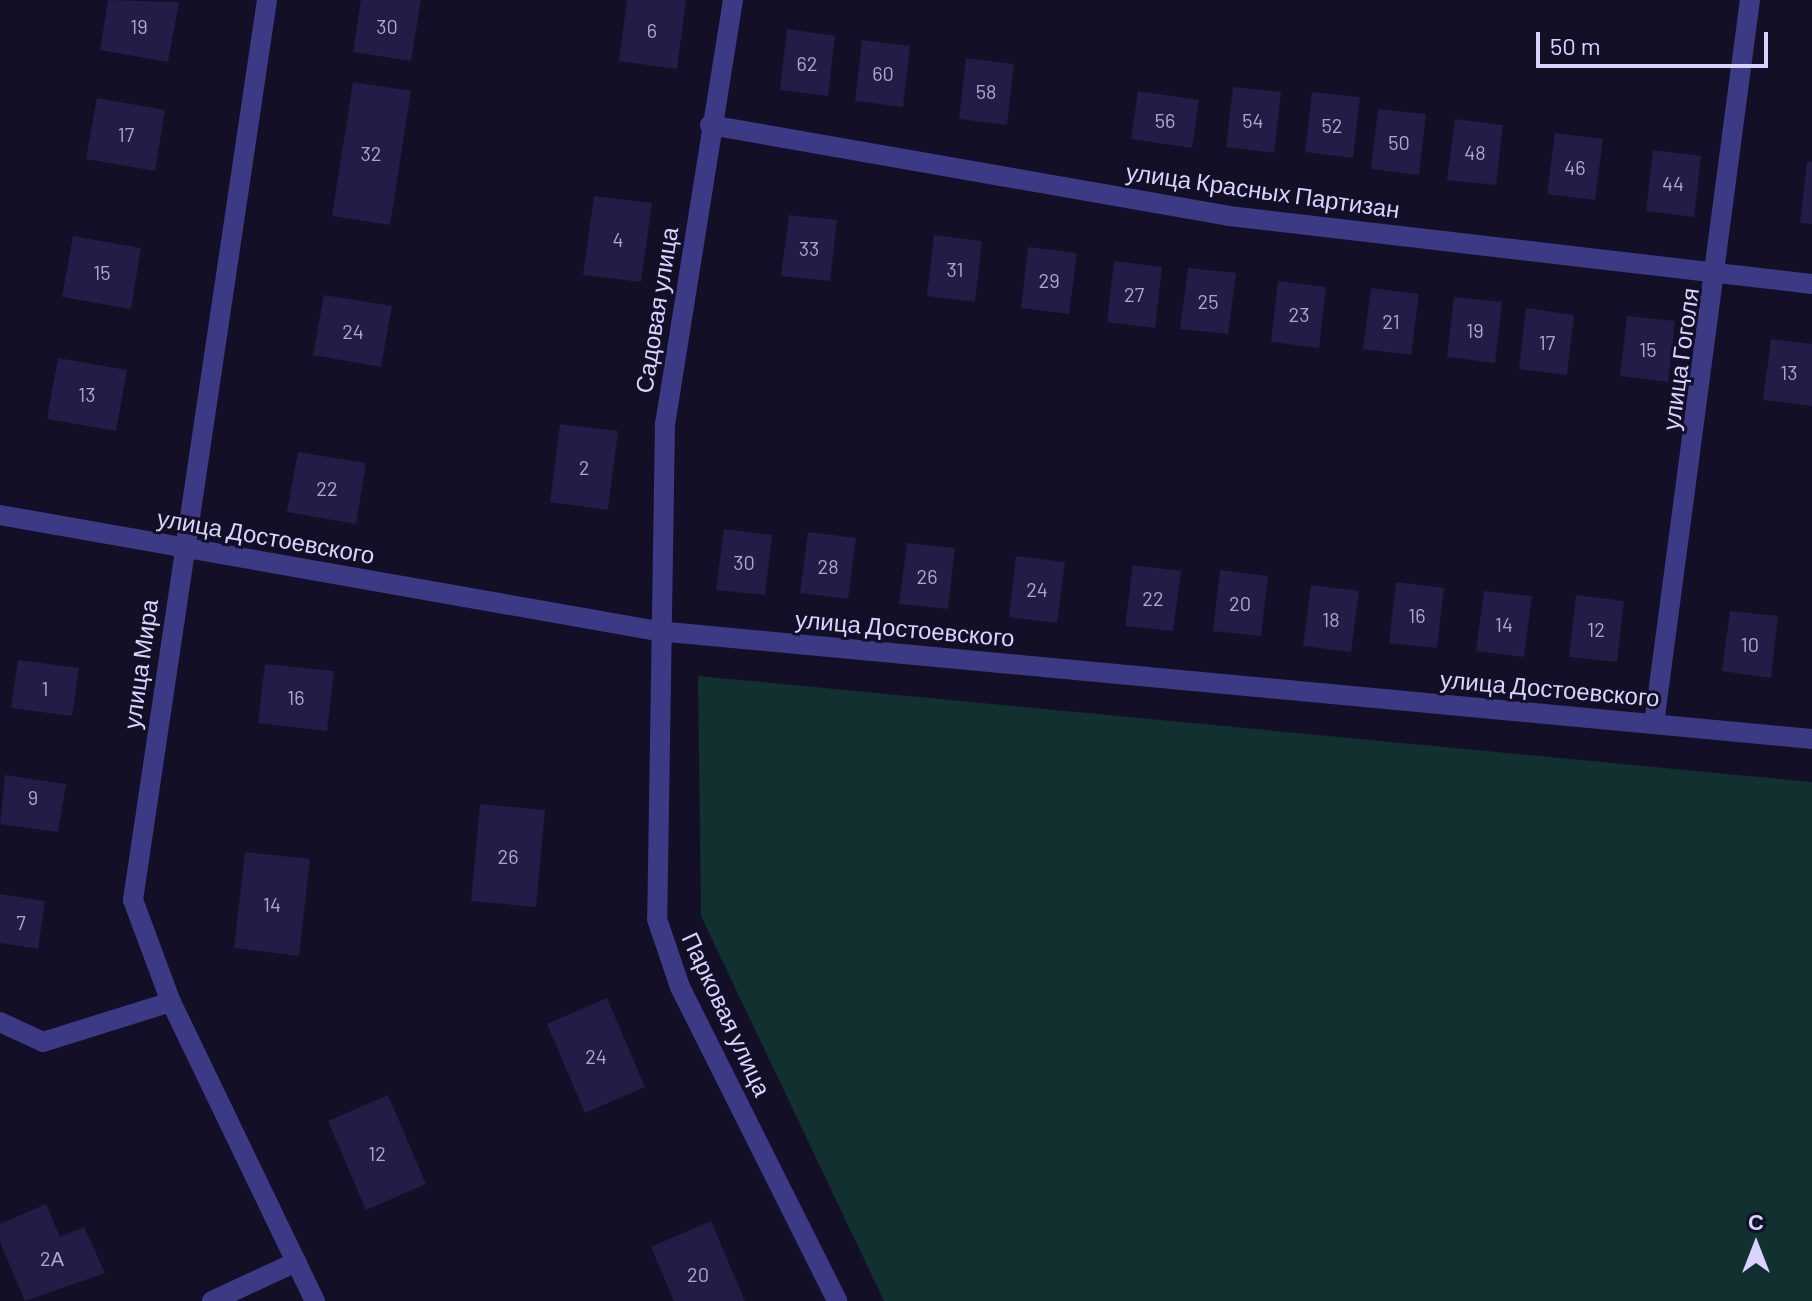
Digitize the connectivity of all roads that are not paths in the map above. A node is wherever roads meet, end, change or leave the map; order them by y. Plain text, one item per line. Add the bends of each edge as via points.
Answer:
1 (267, 0) edge
2 (733, 0) edge
3 (1750, 0) edge
4 (710, 125) junction
5 (1719, 270) junction
6 (1812, 284) edge
7 (0, 515) edge
8 (183, 548) junction
9 (657, 631) junction
10 (1654, 724) junction
11 (1812, 739) edge
12 (171, 1002) junction
13 (0, 1022) edge
14 (296, 1262) junction
15 (212, 1301) edge
16 (315, 1301) edge
17 (837, 1301) edge

1 - 8 street, улица Мира
2 - 4 street, Садовая улица
3 - 5 street, улица Гоголя
4 - 5 street, улица Красных Партизан via 1229,216
4 - 9 street, Садовая улица via 665,423
5 - 6 street, улица Красных Партизан
5 - 10 street, улица Гоголя
7 - 8 street, улица Достоевского
8 - 9 street, улица Достоевского
8 - 12 street, улица Мира via 133,900
9 - 10 street, улица Достоевского
9 - 17 street, Парковая улица via 657,919 680,987
10 - 11 street, улица Достоевского
12 - 13 street via 43,1042
12 - 14 street, улица Мира
14 - 15 street
14 - 16 street, улица Мира

